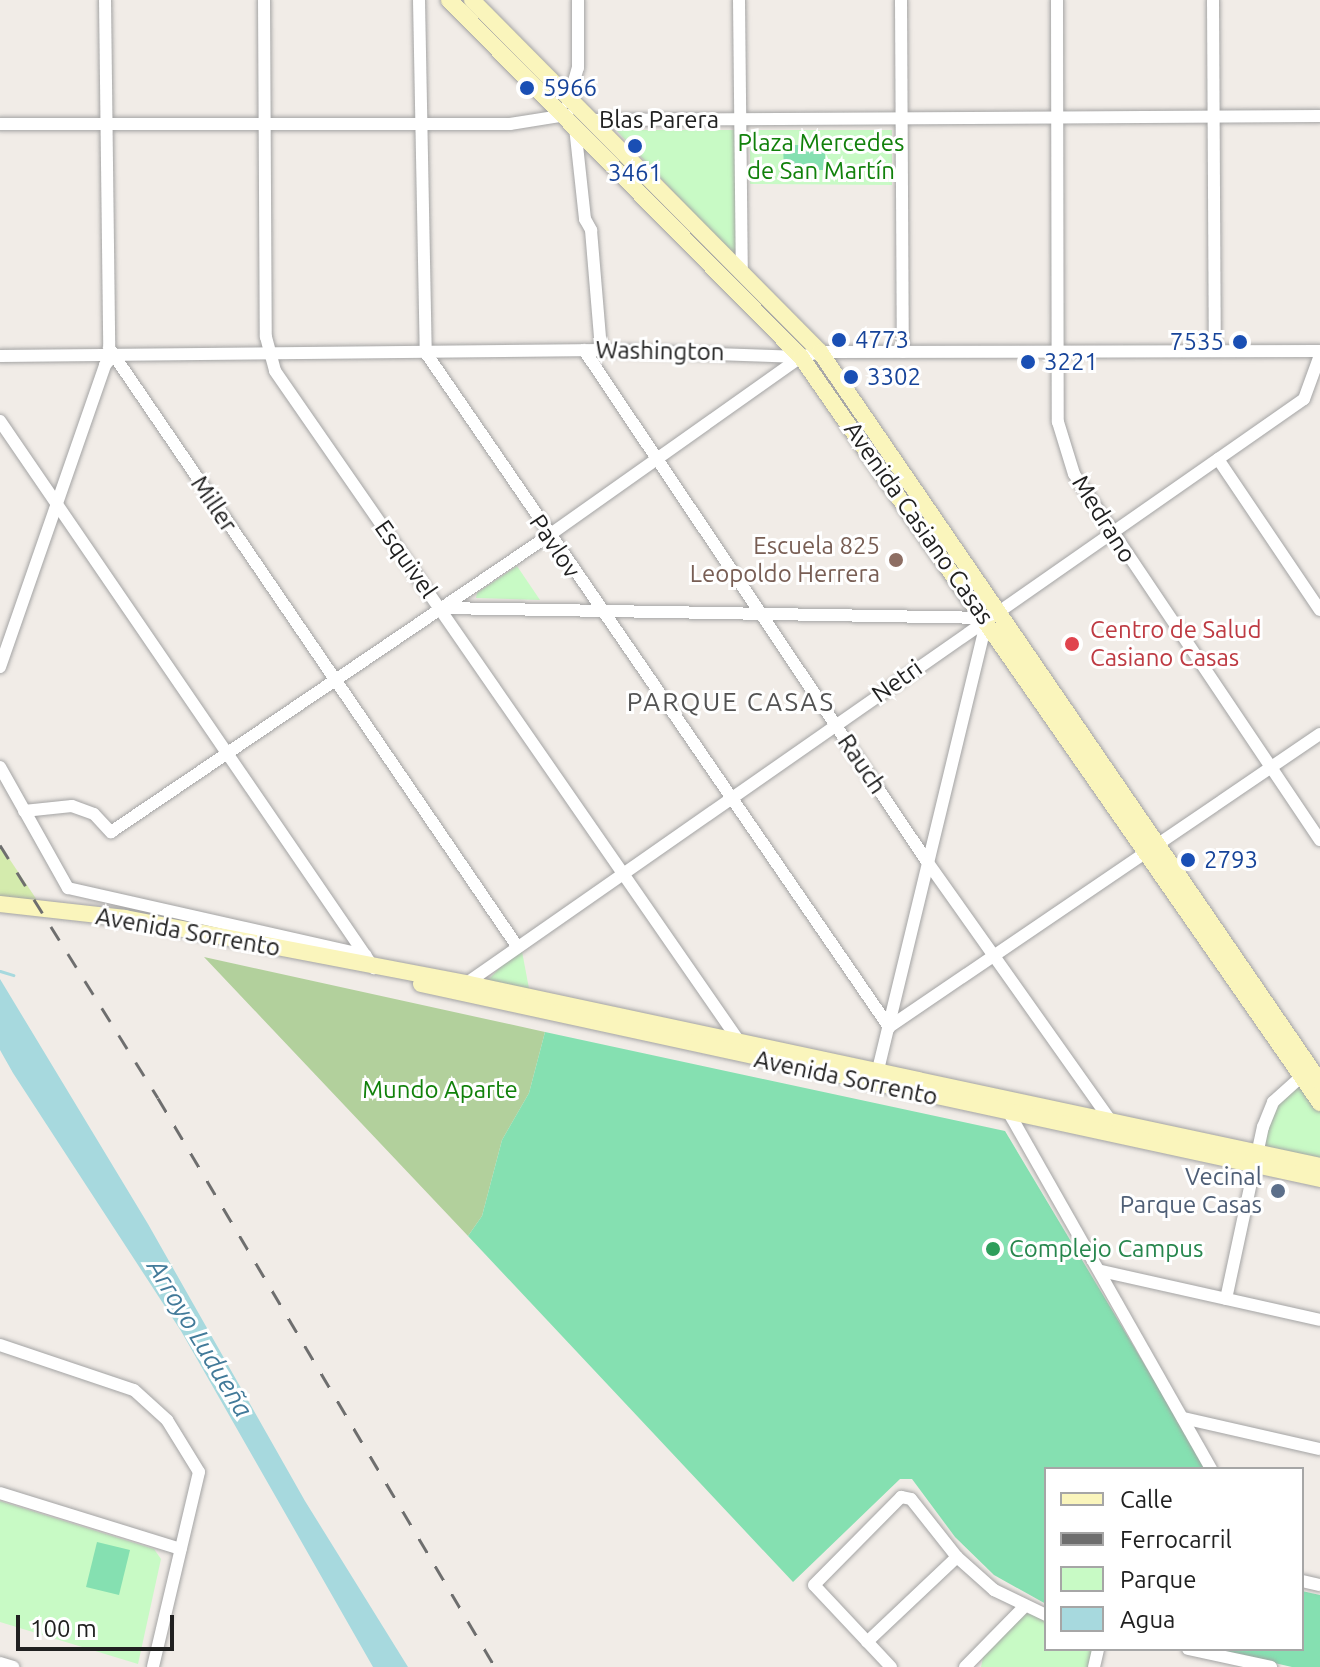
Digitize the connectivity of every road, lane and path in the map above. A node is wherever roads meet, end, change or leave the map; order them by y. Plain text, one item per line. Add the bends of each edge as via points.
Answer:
1 (105, 0) edge
2 (264, 0) edge
3 (419, 0) edge
4 (449, 0) edge
5 (472, 0) edge
6 (578, 0) edge
7 (739, 0) edge
8 (901, 0) edge
9 (1057, 0) edge
10 (1213, 0) edge
11 (566, 95) junction
12 (1059, 116) junction
13 (1214, 116) junction
14 (1320, 116) edge
15 (901, 119) junction
16 (575, 120) junction
17 (740, 120) junction
18 (421, 122) junction
19 (266, 123) junction
20 (0, 124) edge
21 (105, 124) junction
22 (742, 274) junction
23 (584, 350) junction
24 (601, 350) junction
25 (1056, 351) junction
26 (1215, 351) junction
27 (820, 352) junction
28 (903, 352) junction
29 (270, 353) junction
30 (426, 353) junction
31 (1320, 353) edge
32 (114, 355) junction
33 (0, 356) edge
34 (801, 357) junction
35 (0, 421) edge
36 (657, 459) junction
37 (1218, 459) junction
38 (56, 505) junction
39 (1111, 533) junction
40 (548, 536) junction
41 (597, 607) junction
42 (440, 608) junction
43 (1320, 610) edge
44 (762, 613) junction
45 (993, 614) junction
46 (0, 667) edge
47 (332, 681) junction
48 (835, 724) junction
49 (1320, 734) edge
50 (226, 756) junction
51 (1267, 766) junction
52 (0, 767) edge
53 (732, 799) junction
54 (24, 811) junction
55 (1320, 840) edge
56 (1152, 847) junction
57 (926, 860) junction
58 (622, 871) junction
59 (0, 904) edge
60 (517, 946) junction
61 (995, 958) junction
62 (370, 962) junction
63 (461, 989) junction
64 (889, 1027) junction
65 (740, 1049) junction
66 (1302, 1076) junction
67 (876, 1078) junction
68 (1320, 1082) edge
69 (1320, 1103) edge
70 (1010, 1106) junction
71 (1112, 1128) junction
72 (1256, 1159) junction
73 (1320, 1166) edge
74 (1320, 1179) edge
75 (1101, 1271) junction
76 (1226, 1299) junction
77 (1320, 1320) edge
78 (0, 1345) edge
79 (1183, 1418) junction
80 (1320, 1449) edge
81 (1210, 1467) edge
82 (0, 1493) edge
83 (181, 1549) junction
84 (957, 1557) junction
85 (1023, 1608) junction
86 (1044, 1614) edge
87 (867, 1642) junction
88 (1197, 1651) edge
89 (0, 1663) edge
90 (968, 1666) edge
91 (13, 1667) edge
92 (153, 1667) edge
93 (891, 1667) edge
94 (1271, 1667) edge

1 - 21 street, Miller
2 - 19 street, Esquivel
3 - 18 street
4 - 16 main road, Avenida Casiano Casas
5 - 11 main road, Avenida Casiano Casas
6 - 11 street via 578,68
7 - 17 street
8 - 15 street
9 - 12 street, Medrano
10 - 13 street
11 - 16 main road, Avenida Casiano Casas
12 - 13 street, Blas Parera
12 - 15 street, Blas Parera
12 - 25 street, Medrano
13 - 14 street, Blas Parera
13 - 26 street
15 - 17 street, Blas Parera
15 - 28 street
16 - 17 street, Blas Parera
16 - 18 street, Blas Parera
16 - 22 main road, Avenida Casiano Casas
16 - 24 street
16 - 34 main road, Avenida Casiano Casas
17 - 22 street
18 - 19 street, Blas Parera
18 - 30 street
19 - 21 street, Blas Parera
19 - 29 street, Esquivel
20 - 21 street, Blas Parera
21 - 32 street, Miller via 109,348
22 - 27 main road, Avenida Casiano Casas
23 - 24 street, Washington
23 - 30 street, Washington
23 - 36 street, Rauch
24 - 34 street, Washington
25 - 26 street, Washington
25 - 28 street, Washington
25 - 39 street, Medrano via 1058,422 1074,474
26 - 31 street, Washington
27 - 28 street, Washington
27 - 34 street, Washington
27 - 45 main road, Avenida Casiano Casas
29 - 30 street, Washington
29 - 32 street, Washington
29 - 42 street, Esquivel via 275,371
30 - 40 street, Pavlov
31 - 37 street, Netri via 1304,399
32 - 33 street, Washington
32 - 38 street via 105,365
32 - 47 street, Miller
34 - 36 street
34 - 45 main road, Avenida Casiano Casas
35 - 38 street
36 - 40 street
36 - 44 street, Rauch
37 - 39 street, Netri
37 - 43 street
38 - 46 street
38 - 50 street
39 - 45 street, Netri
39 - 51 street, Medrano
40 - 41 street, Pavlov
40 - 42 street
41 - 42 street
41 - 44 street
41 - 53 street, Pavlov
42 - 47 street
42 - 58 street, Esquivel
44 - 45 street
44 - 48 street, Rauch
45 - 48 street, Netri
45 - 56 main road, Avenida Casiano Casas
45 - 57 street
47 - 50 street
47 - 60 street, Miller
48 - 53 street, Netri
48 - 57 street, Rauch
49 - 51 street
50 - 54 street via 111,832 94,814 72,806
50 - 62 street
51 - 55 street, Medrano
51 - 56 street
52 - 54 street
53 - 58 street, Netri
53 - 64 street, Pavlov
54 - 62 street via 68,888
56 - 61 street
56 - 66 main road, Avenida Casiano Casas
56 - 68 main road, Avenida Casiano Casas
57 - 61 street, Rauch
57 - 64 street
58 - 60 street, Netri
58 - 65 street, Esquivel
59 - 62 main road, Avenida Sorrento via 176,927
60 - 63 street, Netri
61 - 64 street
61 - 71 street, Rauch
62 - 63 main road, Avenida Sorrento
63 - 65 main road, Avenida Sorrento
64 - 67 street
65 - 67 main road, Avenida Sorrento
66 - 69 main road, Avenida Casiano Casas
66 - 72 street via 1273,1102
67 - 70 main road, Avenida Sorrento
70 - 71 main road, Avenida Sorrento
70 - 75 street
71 - 72 main road, Avenida Sorrento
72 - 73 main road, Avenida Sorrento
72 - 74 main road, Avenida Sorrento
72 - 76 street
75 - 76 street
75 - 79 street
76 - 77 street
78 - 83 street via 134,1390 167,1420 199,1472
79 - 80 street
79 - 81 street
82 - 83 street
83 - 92 street
84 - 85 street
84 - 87 street
84 - 87 street via 906,1497 896,1500 814,1585
85 - 86 street
85 - 90 street
87 - 93 street
88 - 94 street
89 - 91 street

